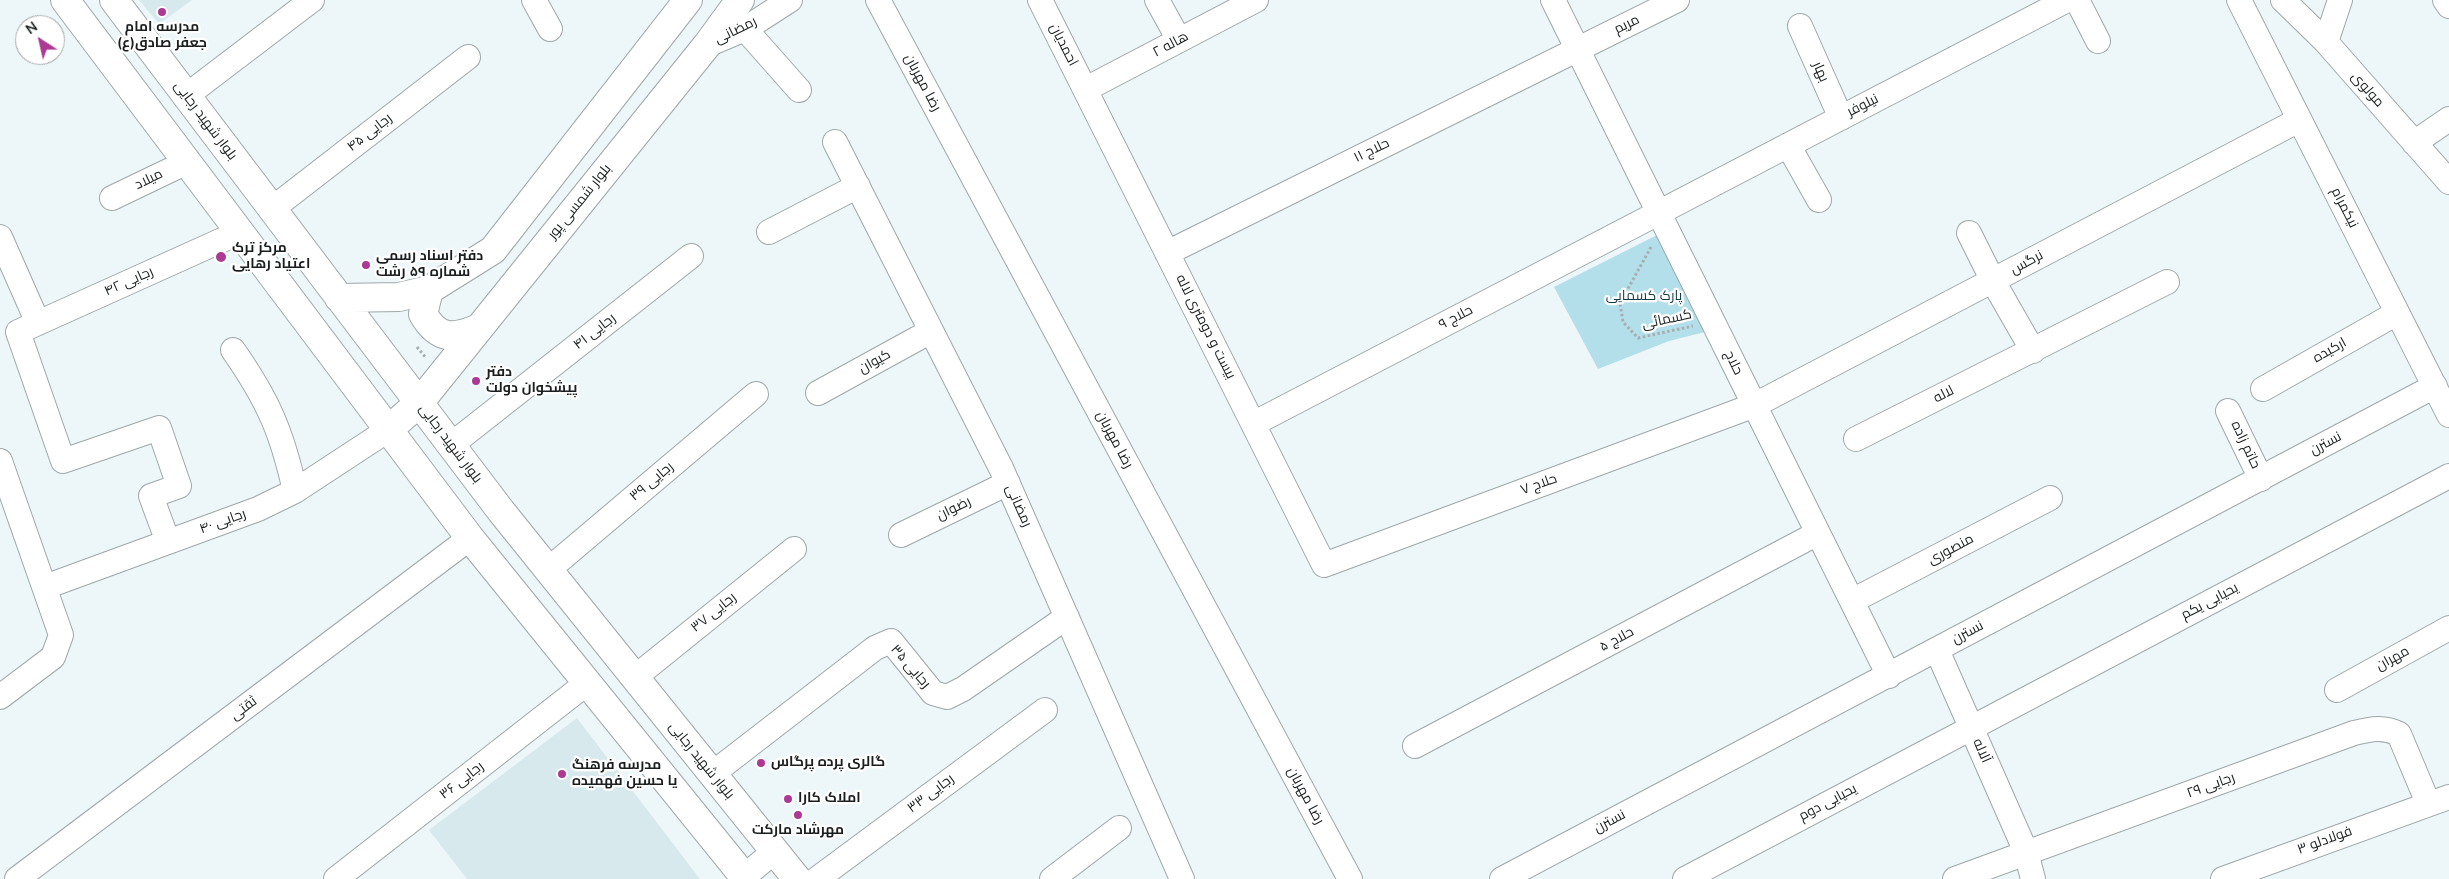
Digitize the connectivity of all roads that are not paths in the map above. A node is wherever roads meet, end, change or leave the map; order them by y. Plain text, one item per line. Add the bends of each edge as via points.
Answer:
1 (65, 0) edge
2 (114, 0) edge
3 (312, 0) edge
4 (534, 0) edge
5 (688, 0) edge
6 (740, 0) edge
7 (790, 0) edge
8 (878, 0) edge
9 (1040, 0) edge
10 (1157, 0) edge
11 (1255, 0) edge
12 (1553, 0) edge
13 (1677, 0) edge
14 (2067, 0) edge
15 (2077, 0) edge
16 (2238, 0) edge
17 (2282, 0) edge
18 (2340, 0) edge
19 (2446, 0) edge
20 (2449, 6) edge
21 (1800, 26) dead end
22 (550, 29) dead end
23 (745, 29) junction
24 (1179, 40) junction
25 (2098, 41) dead end
26 (2326, 42) junction
27 (707, 45) junction
28 (1577, 50) junction
29 (468, 57) dead end
30 (799, 90) dead end
31 (1086, 90) junction
32 (186, 96) junction
33 (1841, 118) junction
34 (2449, 118) edge
35 (2299, 120) junction
36 (835, 142) dead end
37 (2414, 143) junction
38 (1788, 145) junction
39 (187, 162) junction
40 (2449, 182) edge
41 (858, 186) junction
42 (112, 198) dead end
43 (1819, 200) dead end
44 (272, 209) junction
45 (1661, 217) junction
46 (240, 232) junction
47 (769, 232) dead end
48 (1969, 233) dead end
49 (0, 237) edge
50 (1167, 253) junction
51 (692, 256) dead end
52 (1993, 281) junction
53 (2168, 282) dead end
54 (429, 290) junction
55 (339, 298) junction
56 (2397, 313) junction
57 (28, 327) junction
58 (479, 328) junction
59 (931, 331) junction
60 (233, 350) dead end
61 (2033, 351) junction
62 (2434, 386) junction
63 (2263, 389) dead end
64 (818, 393) dead end
65 (756, 394) dead end
66 (419, 403) junction
67 (1754, 405) junction
68 (2228, 411) dead end
69 (2449, 415) edge
70 (1253, 424) junction
71 (388, 430) junction
72 (1856, 439) dead end
73 (451, 445) junction
74 (0, 461) edge
75 (2449, 476) edge
76 (2260, 479) junction
77 (1008, 484) junction
78 (295, 491) junction
79 (2050, 498) dead end
80 (1818, 533) junction
81 (901, 535) dead end
82 (470, 538) junction
83 (168, 542) junction
84 (794, 549) dead end
85 (1324, 565) joint
86 (548, 570) junction
87 (45, 587) junction
88 (1852, 602) junction
89 (1067, 617) junction
90 (2449, 628) edge
91 (1937, 650) junction
92 (1889, 676) junction
93 (634, 678) junction
94 (587, 683) junction
95 (2337, 690) dead end
96 (0, 697) edge
97 (1045, 710) dead end
98 (1971, 728) junction
99 (1415, 746) dead end
100 (712, 774) junction
101 (2439, 800) edge
102 (1119, 828) dead end
103 (2026, 852) junction
104 (784, 870) edge
105 (743, 878) edge
106 (17, 879) edge
107 (336, 879) edge
108 (817, 879) edge
109 (1052, 879) edge
110 (1182, 879) edge
111 (1350, 879) edge
112 (1502, 879) edge
113 (1685, 879) edge
114 (1955, 879) edge
115 (2032, 879) edge
116 (2223, 879) edge

1 - 39 main road
2 - 32 main road, بلوار شهید رجایی
3 - 32 street
4 - 22 street
5 - 54 main road via 493,250
6 - 27 main road, بلوار شمسی پور
7 - 23 street, رمضانی
8 - 111 street, رضا مهربان
9 - 31 street, احمدیان
10 - 24 street
11 - 24 street, هاله ۲
12 - 28 street, حلاج
13 - 28 street, مریم
14 - 33 street, نیلوفر
15 - 25 street
16 - 35 street, نیکمرام
17 - 26 street, مولوی
18 - 26 street
19 - 20 street
21 - 33 street, بهار
23 - 27 street, رمضانی
23 - 30 street
24 - 31 street, هاله ۲
26 - 37 street, مولوی
27 - 58 main road, بلوار شمسی پور
28 - 45 street, حلاج
28 - 50 street, حلاج ۱۱
29 - 44 street, رجایی ۴۵
31 - 50 street, بیست و دومتری لاله
32 - 44 main road, بلوار شهید رجایی
33 - 38 street, نیلوفر
34 - 37 street
35 - 52 street, نرگس
35 - 56 street, نیکمرام
36 - 41 street, رمضانی
37 - 40 street, مولوی
38 - 43 street
38 - 45 street, نیلوفر
39 - 42 street, میلاد
39 - 46 main road
41 - 47 street
41 - 59 street, رمضانی
44 - 55 main road, بلوار شهید رجایی
45 - 67 street, حلاج
45 - 70 street, حلاج ۹
46 - 57 street, رجایی ۴۲
46 - 71 main road
48 - 52 street
49 - 57 street
50 - 70 street, بیست و دومتری لاله
51 - 73 street, رجایی ۴۱
52 - 61 street
52 - 67 street, نرگس
53 - 61 street, لاله
54 - 55 main road via 399,296
54 - 58 main road via 423,314 429,325 443,335 460,336
55 - 66 main road, بلوار شهید رجایی
56 - 62 street, نیکمرام
56 - 63 street, ارکیده
57 - 83 street via 64,462 158,428 179,486 151,496
58 - 66 main road, بلوار شمسی پور
59 - 64 street, کیوان
59 - 77 street, رمضانی
60 - 78 street via 256,382 274,416 287,453
61 - 72 street, لاله
62 - 69 street, نیکمرام
62 - 76 street, نسترن
65 - 86 street, رجایی ۳۹
66 - 71 main road, بلوار شمسی پور
66 - 73 main road, بلوار شهید رجایی
67 - 80 street, حلاج
67 - 85 street, حلاج ۷
68 - 76 street, حاتم زاده
70 - 85 street, بیست و دومتری لاله
71 - 78 street, رجایی ۴۰
71 - 82 main road
73 - 86 main road, بلوار شهید رجایی
74 - 87 street
75 - 98 street, یحیایی یکم
76 - 91 street, نسترن
77 - 81 street, رضوان
77 - 89 street, رمضانی
78 - 83 street, رجایی ۴۰ via 258,509
79 - 88 street, منصوری
80 - 88 street, حلاج
80 - 99 street, حلاج ۵
82 - 94 main road
82 - 106 street, ثقتی
83 - 87 street, رجایی ۴۰
84 - 93 street, رجایی ۳۷
86 - 93 main road, بلوار شهید رجایی
87 - 96 street via 61,636 53,657
88 - 92 street, حلاج
89 - 100 street, رجایی ۳۵ via 963,689 947,696 933,693 892,641 874,648
89 - 110 street, رمضانی
90 - 95 street, مهران
91 - 92 street, نسترن
91 - 98 street, آلاله
92 - 112 street, نسترن
93 - 100 main road, بلوار شهید رجایی
94 - 105 main road
94 - 107 street, رجایی ۳۶
97 - 108 street, رجایی ۳۳
98 - 103 street, آلاله
98 - 113 street, یحیایی دوم
100 - 104 main road, بلوار شهید رجایی
101 - 103 street, رجایی ۲۹ via 2399,734 2375,728
101 - 116 street, فولادلو ۳
102 - 109 street
103 - 114 street, رجایی ۲۹
103 - 115 street, آلاله
104 - 105 street

